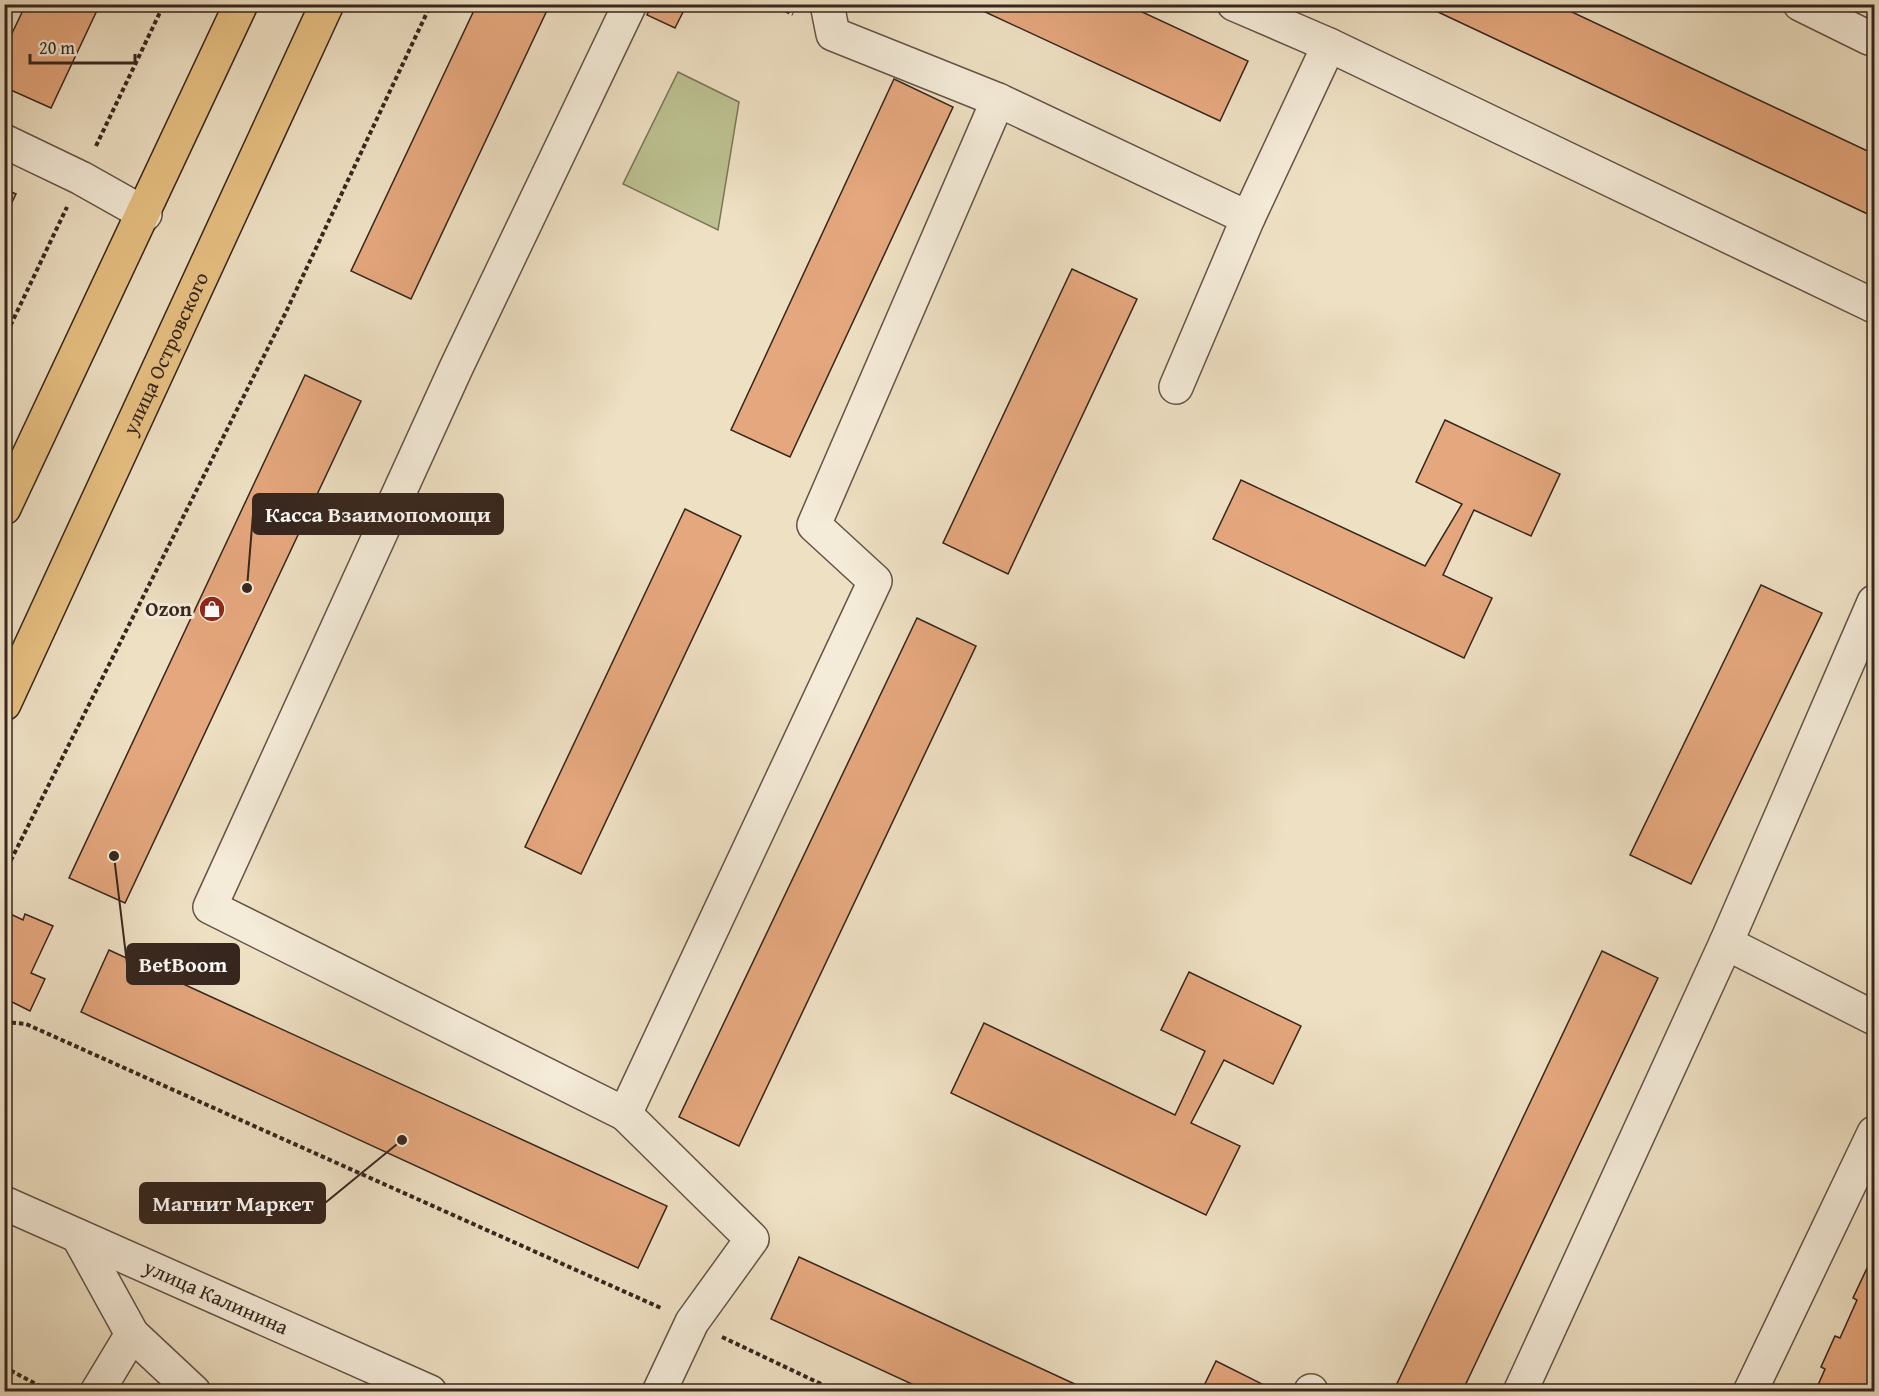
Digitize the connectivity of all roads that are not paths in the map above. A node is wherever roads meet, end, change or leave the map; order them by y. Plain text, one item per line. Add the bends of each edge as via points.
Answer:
1 (242, 4) edge
2 (327, 4) edge
3 (630, 4) edge
4 (827, 4) edge
5 (1233, 4) edge
6 (1800, 4) edge
7 (1869, 38) dead end
8 (1329, 45) junction
9 (998, 100) junction
10 (4, 141) edge
11 (145, 214) junction
12 (1248, 219) junction
13 (1875, 306) edge
14 (1176, 387) dead end
15 (4, 508) edge
16 (1875, 602) edge
17 (4, 704) edge
18 (1726, 943) junction
19 (1875, 1018) edge
20 (625, 1114) junction
21 (1875, 1133) edge
22 (4, 1203) edge
23 (78, 1236) junction
24 (132, 1334) junction
25 (98, 1392) edge
26 (194, 1392) edge
27 (430, 1392) edge
28 (659, 1392) edge
29 (1520, 1392) edge
30 (1750, 1392) edge

1 - 11 main road
2 - 17 main road, улица Островского
3 - 20 street via 456,368 210,908
4 - 9 street via 833,34
5 - 8 street
6 - 7 street
8 - 12 street
8 - 13 street
9 - 12 street
9 - 20 street via 814,525 875,581
10 - 11 street
11 - 15 main road
12 - 14 street
16 - 18 street
18 - 19 street
18 - 29 street
20 - 28 street via 752,1239 692,1323
21 - 30 street
22 - 23 street, улица Калинина
23 - 24 street
23 - 27 street, улица Калинина
24 - 25 street
24 - 26 street

